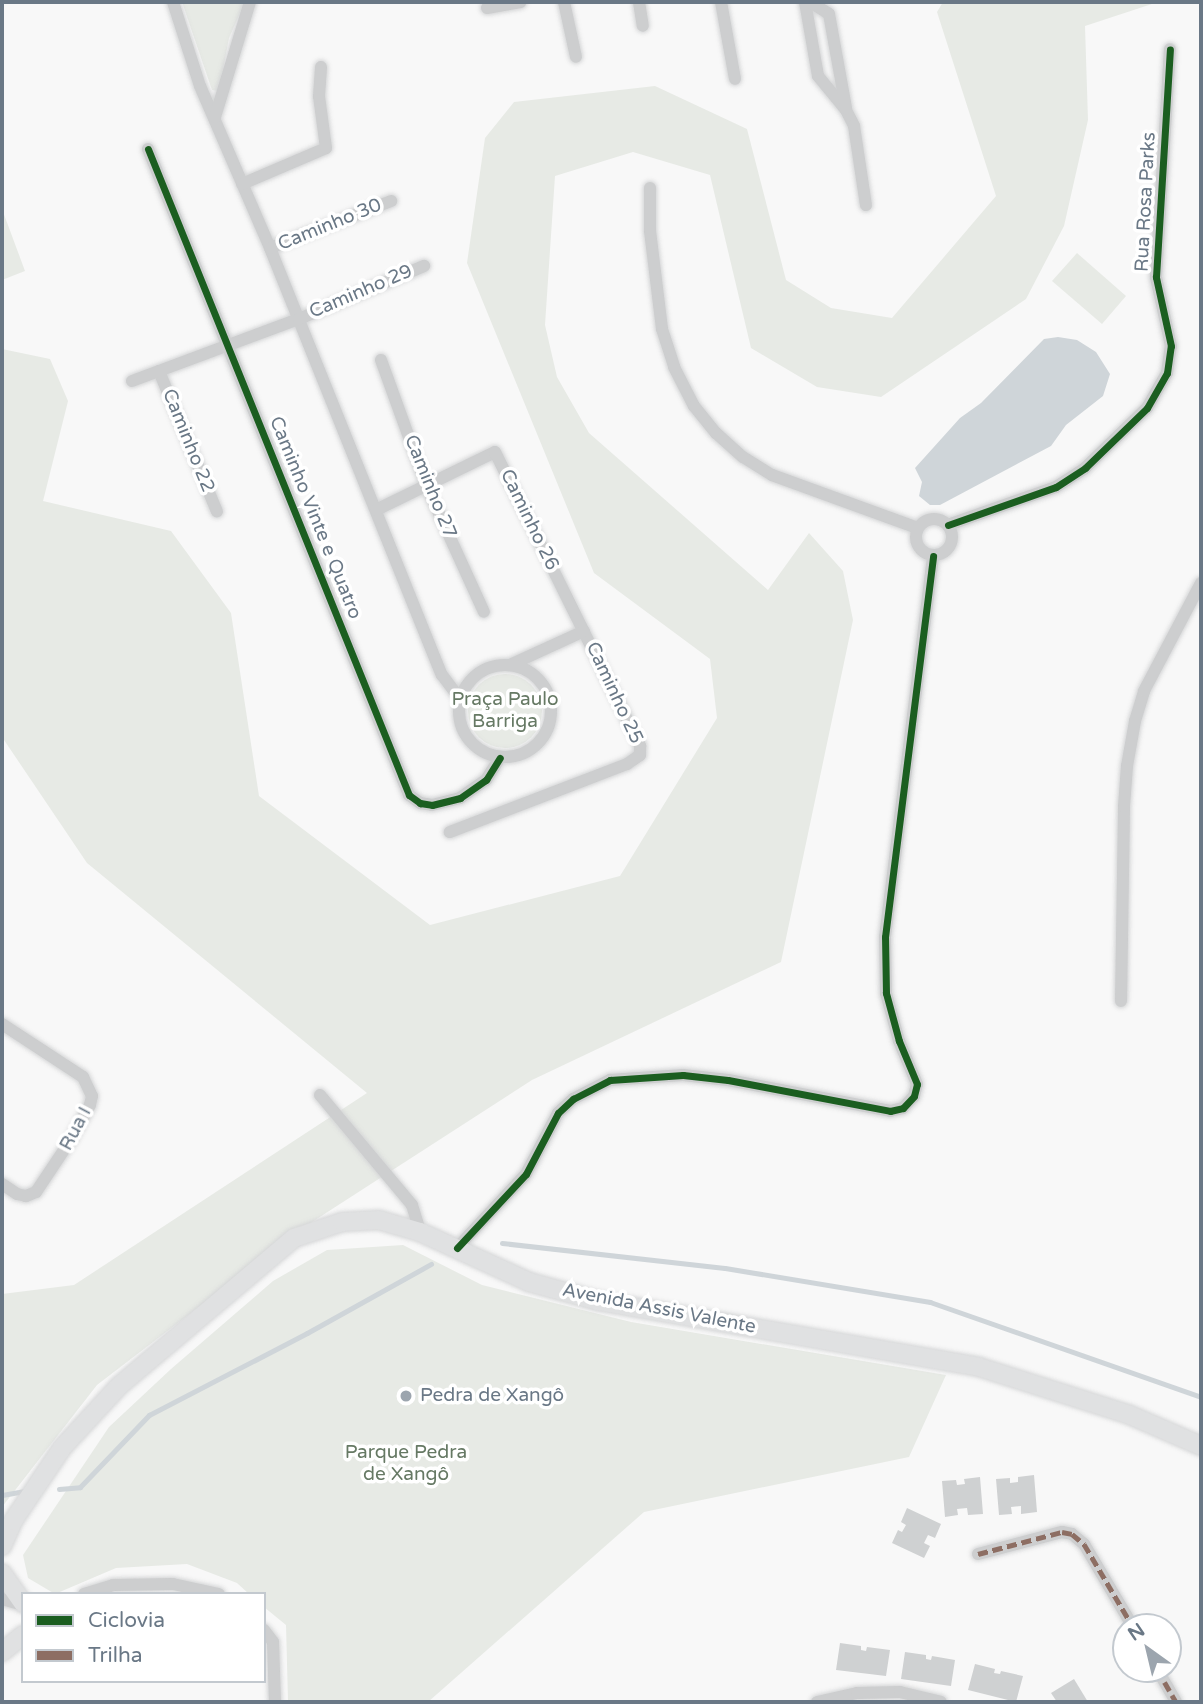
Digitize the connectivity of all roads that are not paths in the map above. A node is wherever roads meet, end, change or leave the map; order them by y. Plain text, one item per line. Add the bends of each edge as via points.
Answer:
1 (173, 2) edge
2 (250, 2) edge
3 (520, 2) edge
4 (564, 2) edge
5 (639, 2) edge
6 (721, 2) edge
7 (805, 2) edge
8 (810, 2) edge
9 (487, 8) dead end
10 (643, 26) dead end
11 (1170, 49) dead end
12 (576, 57) dead end
13 (321, 67) dead end
14 (735, 79) dead end
15 (846, 110) junction
16 (215, 117) junction
17 (148, 149) dead end
18 (242, 184) junction
19 (650, 188) dead end
20 (390, 201) dead end
21 (866, 205) dead end
22 (270, 248) junction
23 (424, 266) dead end
24 (299, 319) junction
25 (228, 344) junction
26 (381, 360) dead end
27 (159, 370) junction
28 (132, 381) dead end
29 (427, 487) junction
30 (376, 510) junction
31 (217, 512) dead end
32 (948, 525) junction
33 (918, 528) junction
34 (933, 556) junction
35 (1201, 583) edge
36 (484, 612) dead end
37 (584, 631) junction
38 (512, 664) junction
39 (460, 699) junction
40 (500, 758) junction
41 (450, 832) dead end
42 (1121, 1001) dead end
43 (2, 1024) edge
44 (320, 1095) dead end
45 (2, 1184) edge
46 (420, 1232) junction
47 (457, 1248) junction
48 (1201, 1446) edge
49 (2, 1546) edge
50 (978, 1554) dead end
51 (2, 1573) edge
52 (90, 1592) edge
53 (210, 1592) edge
54 (2, 1599) edge
55 (21, 1601) edge
56 (21, 1604) edge
57 (1125, 1613) edge
58 (266, 1633) edge
59 (16, 1639) edge
60 (2, 1652) edge
61 (1165, 1683) edge
62 (860, 1698) edge
63 (275, 1702) edge
64 (817, 1702) edge
65 (941, 1702) edge
66 (1176, 1702) edge

1 - 16 street
2 - 16 street
3 - 9 street
4 - 12 street
5 - 10 street
6 - 14 street
7 - 15 street via 818,76
8 - 15 street via 829,14
11 - 32 street, Rua Rosa Parks via 1156,277 1171,346 1167,373 1147,408 1085,468 1056,487
13 - 18 street via 319,96 326,148
15 - 21 street via 854,126
16 - 18 street
17 - 25 street, Caminho Vinte e Quatro
18 - 22 street
19 - 33 street via 650,231 662,328 674,367 694,405 716,433 772,475
20 - 22 street, Caminho 30
22 - 24 street
23 - 24 street, Caminho 29
24 - 25 street, Caminho 29
24 - 30 street
25 - 27 street, Caminho 29
25 - 40 street, Caminho Vinte e Quatro via 409,796 432,805 460,798 486,780
26 - 29 street, Caminho 27
27 - 28 street, Caminho 29
27 - 31 street, Caminho 22
29 - 30 street, Caminho 26
29 - 36 street, Caminho 27
29 - 37 street, Caminho 26 via 495,452
30 - 39 street via 442,675
32 - 33 street via 932,519
32 - 34 street via 953,536 949,548
33 - 34 street via 918,546
34 - 47 street via 885,937 886,993 917,1084 914,1096 903,1108 890,1111 694,1076 610,1080 573,1098 558,1113 526,1174
35 - 42 street via 1144,691 1135,721 1124,806
37 - 38 street, Caminho 25
37 - 41 street, Caminho 25 via 636,736 640,755
38 - 39 street via 475,676
38 - 40 street via 538,679 548,695 551,713 547,732 535,746 519,756
39 - 40 street via 458,715 471,744
43 - 45 street, Rua I via 83,1077 92,1096 72,1138 36,1192 17,1194
44 - 46 street via 412,1205
46 - 47 main road, Avenida Assis Valente
46 - 49 main road, Avenida Assis Valente via 379,1220 342,1222 294,1238 119,1385 86,1419 40,1478
47 - 48 main road, Avenida Assis Valente via 529,1282 597,1301 979,1367 1130,1415
50 - 57 street via 1062,1532 1072,1534 1084,1544
51 - 55 main road
52 - 53 street via 113,1585 173,1584
54 - 56 street
58 - 63 street via 273,1642
59 - 60 main road
61 - 66 street
62 - 64 street
62 - 65 street via 901,1692

